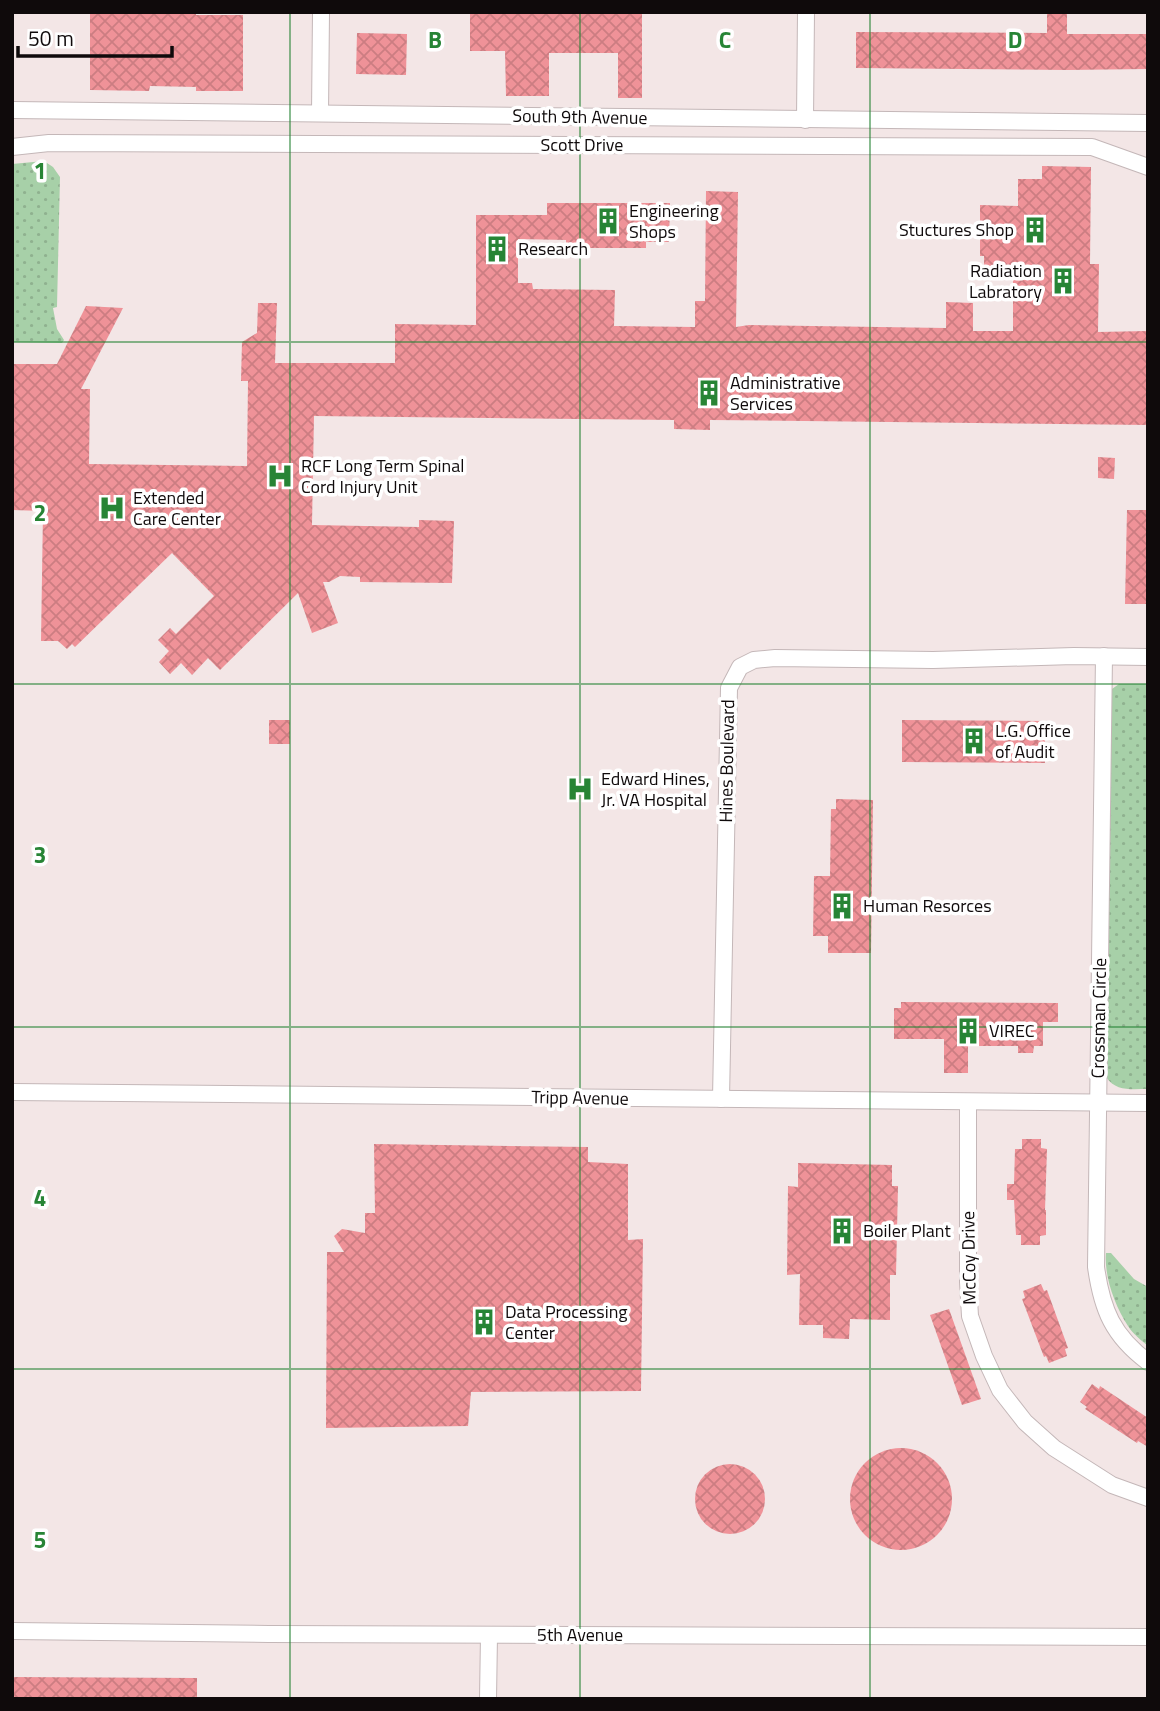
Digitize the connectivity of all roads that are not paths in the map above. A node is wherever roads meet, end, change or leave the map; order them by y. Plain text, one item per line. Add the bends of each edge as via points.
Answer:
1 (321, 12) edge
2 (806, 12) edge
3 (12, 110) edge
4 (320, 113) junction
5 (805, 120) junction
6 (1148, 123) edge
7 (12, 147) edge
8 (1148, 167) edge
9 (1104, 656) junction
10 (1148, 656) edge
11 (12, 1091) edge
12 (721, 1099) junction
13 (968, 1102) junction
14 (1098, 1103) junction
15 (1148, 1103) edge
16 (1148, 1362) edge
17 (1148, 1498) edge
18 (12, 1631) edge
19 (489, 1635) junction
20 (1148, 1637) edge
21 (488, 1699) edge

1 - 4 street
2 - 5 street
3 - 4 street, South 9th Avenue
4 - 5 street, South 9th Avenue
5 - 6 street, South 9th Avenue
7 - 8 street, Scott Drive via 62,143 1092,147
9 - 10 street, Hines Boulevard
9 - 12 street, Hines Boulevard via 775,658 740,667 729,688
9 - 14 street, Crossman Circle
11 - 12 street, Tripp Avenue
12 - 13 street, Tripp Avenue
13 - 14 street, Tripp Avenue
13 - 17 street, McCoy Drive via 970,1316 984,1356 1000,1390 1025,1422 1054,1448 1112,1485
14 - 15 street, Tripp Avenue
14 - 16 street, Crossman Circle via 1096,1267 1100,1293 1118,1335
18 - 19 street, 5th Avenue
19 - 20 street, 5th Avenue
19 - 21 street

